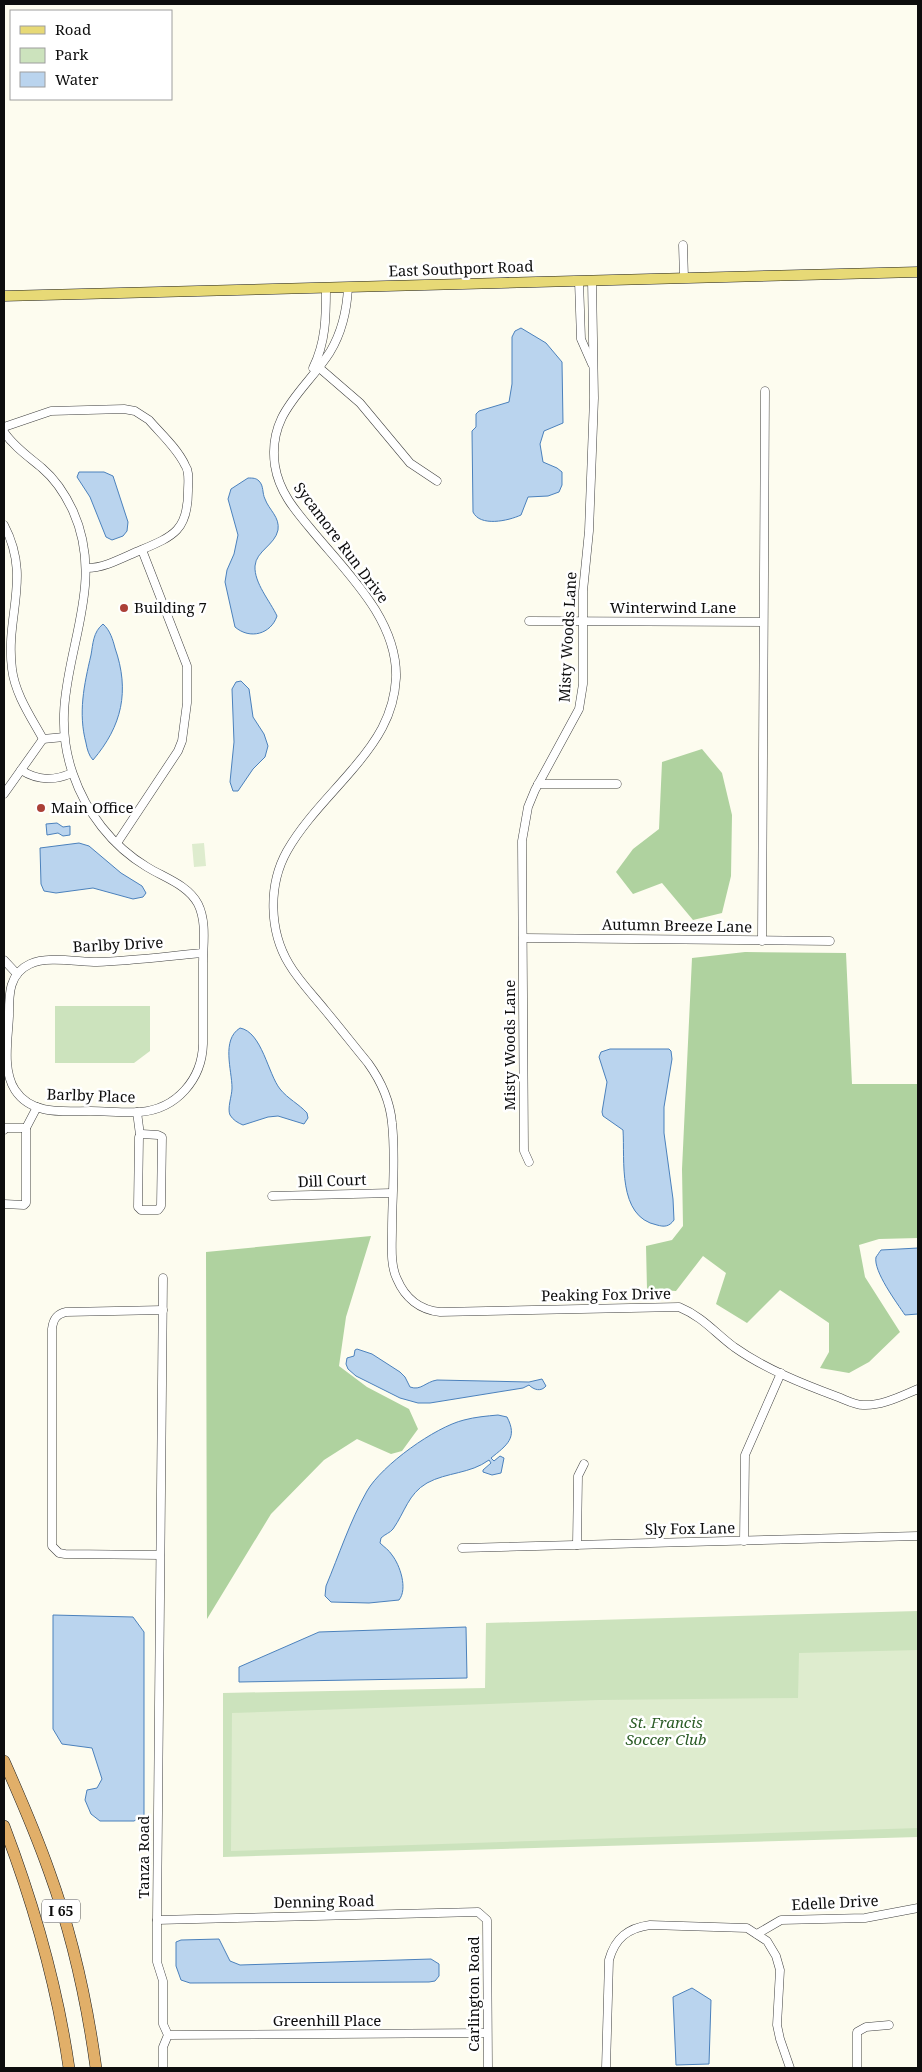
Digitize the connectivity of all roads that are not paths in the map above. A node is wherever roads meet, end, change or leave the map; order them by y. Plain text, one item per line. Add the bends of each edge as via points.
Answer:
1 (684, 245) dead end
2 (918, 272) edge
3 (684, 278) junction
4 (592, 280) junction
5 (579, 281) junction
6 (348, 287) junction
7 (326, 288) junction
8 (4, 296) edge
9 (317, 366) junction
10 (593, 366) junction
11 (765, 391) dead end
12 (4, 427) edge
13 (4, 432) edge
14 (437, 481) dead end
15 (4, 525) edge
16 (142, 550) junction
17 (87, 568) junction
18 (529, 621) dead end
19 (583, 622) junction
20 (763, 622) junction
21 (64, 737) junction
22 (43, 739) junction
23 (21, 770) junction
24 (72, 773) junction
25 (538, 784) junction
26 (617, 784) dead end
27 (4, 794) edge
28 (117, 843) junction
29 (523, 938) junction
30 (762, 941) junction
31 (830, 941) dead end
32 (203, 953) junction
33 (4, 960) edge
34 (17, 974) junction
35 (37, 1107) junction
36 (137, 1112) junction
37 (26, 1128) junction
38 (4, 1130) edge
39 (140, 1135) junction
40 (529, 1162) dead end
41 (392, 1193) junction
42 (272, 1196) dead end
43 (4, 1204) edge
44 (392, 1252) joint
45 (163, 1278) dead end
46 (163, 1310) junction
47 (782, 1373) junction
48 (918, 1389) edge
49 (584, 1464) dead end
50 (918, 1536) edge
51 (744, 1541) junction
52 (577, 1545) junction
53 (462, 1548) dead end
54 (160, 1555) junction
55 (4, 1761) edge
56 (4, 1826) edge
57 (918, 1908) edge
58 (158, 1920) junction
59 (487, 1920) joint
60 (756, 1934) junction
61 (890, 2025) dead end
62 (487, 2033) junction
63 (168, 2036) junction
64 (69, 2068) edge
65 (96, 2068) edge
66 (163, 2068) edge
67 (488, 2068) edge
68 (606, 2068) edge
69 (790, 2068) edge
70 (857, 2068) edge

1 - 3 street
2 - 3 main road, East Southport Road
3 - 4 main road, East Southport Road
4 - 5 main road, East Southport Road
4 - 10 street, Misty Woods Lane
5 - 6 main road, East Southport Road
5 - 10 street via 581,339
6 - 7 main road, East Southport Road
6 - 9 street, Sycamore Run Drive via 347,307 340,330 331,350
7 - 8 main road, East Southport Road
7 - 9 street, Sycamore Run Drive via 325,331
9 - 14 street via 360,403 410,463
9 - 41 street, Sycamore Run Drive via 287,406 278,426 274,456 278,478 294,509 379,615 392,647 395,686 391,709 377,739 285,855 275,890 275,921 280,945 293,970 368,1063 383,1088 392,1124
10 - 19 street, Misty Woods Lane
11 - 20 street
12 - 16 street via 51,411 124,409 140,413 151,421 184,462 188,474 188,511 182,525 168,538
13 - 17 street via 62,492 80,530
15 - 22 street via 18,568 11,647 13,672 20,696
16 - 17 street via 100,567
16 - 28 street via 187,663 187,703 178,750
17 - 21 street via 85,594 65,688
18 - 19 street, Winterwind Lane
19 - 20 street, Winterwind Lane
19 - 25 street, Misty Woods Lane via 579,709
20 - 30 street
21 - 22 street
21 - 24 street
22 - 23 street
23 - 24 street via 38,779
23 - 27 street
24 - 28 street via 87,805
25 - 26 street
25 - 29 street, Misty Woods Lane via 528,807 522,841
28 - 32 street via 136,860 191,894 202,916
29 - 30 street, Autumn Breeze Lane
29 - 40 street, Misty Woods Lane via 524,1151
30 - 31 street, Autumn Breeze Lane
32 - 34 street, Barlby Drive via 100,962 41,960 22,968
32 - 36 street, Barlby Place via 202,1056 196,1074 182,1094 170,1103
33 - 34 street
34 - 35 street, Barlby Place via 9,992 7,1066 15,1090
35 - 36 street, Barlby Place
35 - 37 street
36 - 39 street
37 - 38 street
37 - 43 street via 26,1203
39 - 39 street via 138,1208 158,1210 161,1206 161,1136
41 - 42 street, Dill Court
41 - 44 street, Sycamore Run Drive
44 - 47 street, Peaking Fox Drive via 396,1277 403,1291 427,1311 679,1307 695,1313 752,1359
45 - 46 street, Tanza Road
46 - 54 street, Tanza Road
46 - 54 street via 60,1313 52,1323 52,1546 65,1554
47 - 48 street, Peaking Fox Drive via 862,1405 878,1404
47 - 51 street via 745,1455
49 - 52 street via 578,1476
50 - 51 street, Sly Fox Lane
51 - 52 street, Sly Fox Lane
52 - 53 street, Sly Fox Lane
54 - 58 street, Tanza Road
55 - 65 highway, I 65 via 55,1890 82,1992
56 - 64 highway, I 65 via 43,1942
57 - 60 street, Edelle Drive via 865,1918 781,1920
58 - 59 street, Denning Road via 478,1912
58 - 63 street, Tanza Road via 163,2024
59 - 62 street, Carlington Road
60 - 68 street via 747,1928 650,1925 636,1927 613,1946 609,1960
60 - 69 street via 767,1941 780,1970 777,2025
61 - 70 street via 866,2027 857,2032
62 - 63 street, Greenhill Place
62 - 67 street, Carlington Road
63 - 66 street, Tanza Road via 163,2047

